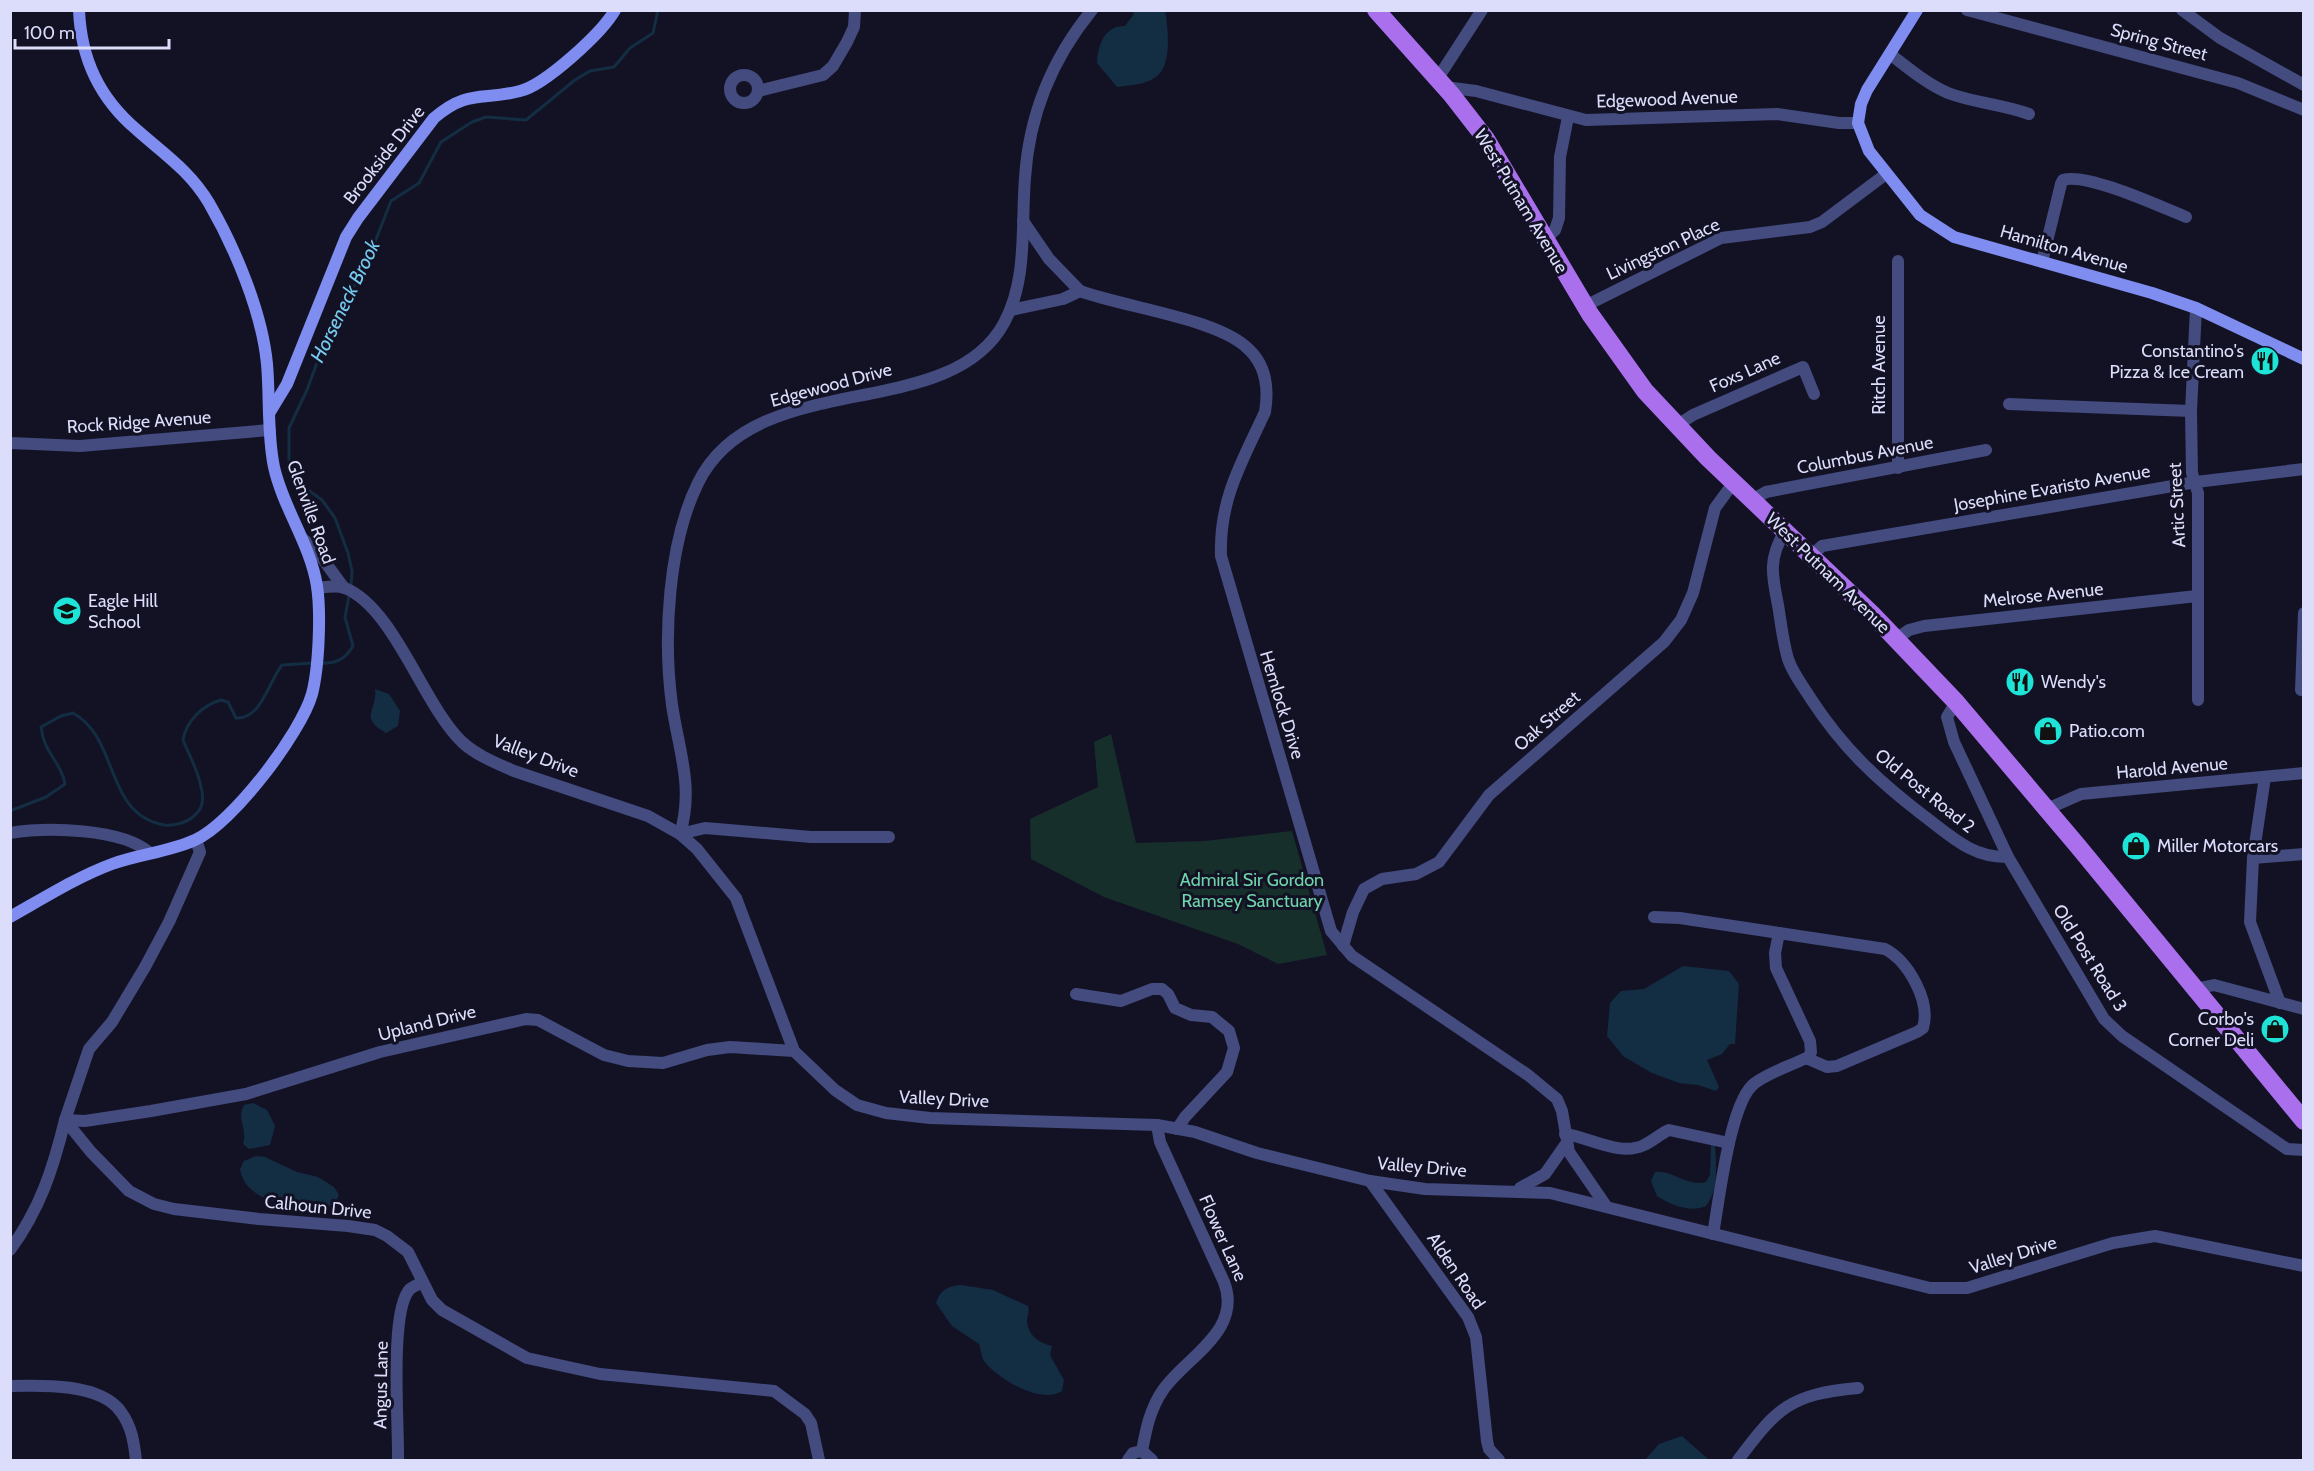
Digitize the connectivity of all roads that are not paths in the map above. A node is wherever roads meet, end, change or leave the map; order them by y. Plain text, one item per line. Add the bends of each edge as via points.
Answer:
1 (79, 10) edge
2 (615, 10) edge
3 (855, 10) edge
4 (1092, 10) edge
5 (1376, 10) edge
6 (1482, 10) edge
7 (1917, 10) edge
8 (1967, 10) edge
9 (2182, 10) edge
10 (1890, 54) junction
11 (1442, 83) junction
12 (2304, 85) edge
13 (758, 91) dead end
14 (2304, 110) edge
15 (2028, 114) dead end
16 (1568, 117) junction
17 (1858, 123) junction
18 (1886, 174) junction
19 (2186, 217) dead end
20 (1023, 221) junction
21 (1545, 239) junction
22 (1898, 261) dead end
23 (2042, 262) junction
24 (1080, 291) junction
25 (1586, 306) junction
26 (2196, 308) junction
27 (1011, 310) junction
28 (2304, 359) edge
29 (1814, 394) dead end
30 (2008, 404) dead end
31 (2191, 411) junction
32 (270, 412) junction
33 (1676, 426) junction
34 (270, 430) junction
35 (10, 443) edge
36 (1986, 450) dead end
37 (1898, 468) junction
38 (2304, 469) edge
39 (1734, 482) junction
40 (2196, 482) junction
41 (1752, 500) junction
42 (1785, 531) junction
43 (302, 538) junction
44 (1811, 556) junction
45 (317, 588) junction
46 (350, 591) junction
47 (2197, 596) junction
48 (2304, 613) edge
49 (1896, 639) junction
50 (2301, 690) dead end
51 (2198, 700) dead end
52 (1956, 702) junction
53 (2304, 772) edge
54 (2265, 777) junction
55 (2048, 809) junction
56 (10, 833) edge
57 (680, 834) junction
58 (889, 837) dead end
59 (196, 840) junction
60 (150, 853) junction
61 (2304, 854) edge
62 (2008, 857) junction
63 (2253, 858) junction
64 (10, 917) edge
65 (1654, 917) dead end
66 (1779, 933) junction
67 (1343, 946) junction
68 (2195, 989) junction
69 (1076, 994) dead end
70 (2280, 1003) junction
71 (2304, 1009) edge
72 (794, 1050) junction
73 (1808, 1059) junction
74 (65, 1120) junction
75 (2304, 1121) edge
76 (1157, 1125) junction
77 (1177, 1129) junction
78 (1565, 1139) junction
79 (1728, 1143) junction
80 (2304, 1150) edge
81 (1370, 1182) junction
82 (1516, 1190) junction
83 (1606, 1206) junction
84 (1713, 1234) junction
85 (10, 1250) edge
86 (2304, 1266) edge
87 (423, 1283) junction
88 (10, 1386) edge
89 (1858, 1388) dead end
90 (1142, 1451) junction
91 (136, 1461) edge
92 (398, 1461) edge
93 (819, 1461) edge
94 (1128, 1461) edge
95 (1152, 1461) edge
96 (1498, 1461) edge
97 (1738, 1461) edge

1 - 32 main road, Glenville Road via 83,51 101,91 127,121 188,173 222,231 252,299 261,331
2 - 32 main road, Brookside Drive via 593,39 524,91 473,96 447,107 434,118 346,237 287,384
3 - 13 street via 854,27 847,42 823,75
4 - 20 street, Edgewood Drive via 1064,49 1040,99 1026,158
5 - 11 main road, West Putnam Avenue
6 - 11 street
7 - 10 main road
8 - 14 street, Spring Street via 2238,82
9 - 12 street via 2220,38
10 - 15 street via 1948,93
10 - 17 main road via 1864,97
11 - 16 street, Edgewood Avenue
11 - 21 main road, West Putnam Avenue via 1486,139
16 - 17 street, Edgewood Avenue via 1612,121 1777,114
16 - 21 street via 1560,157 1558,218 1555,230
17 - 18 main road, Hamilton Avenue via 1869,151
18 - 23 main road, Hamilton Avenue via 1920,215 1940,229
18 - 25 street, Livingston Place via 1822,222 1810,227 1720,238
19 - 23 street via 2071,177 2061,184
20 - 24 street via 1049,259
20 - 27 street, Edgewood Drive via 1019,282
21 - 25 main road, West Putnam Avenue
22 - 37 street, Ritch Avenue
23 - 26 main road, Hamilton Avenue
24 - 27 street via 1063,299
24 - 67 street, Hemlock Drive via 1217,330 1245,346 1264,373 1268,387 1265,412 1229,490 1221,556 1325,913 1331,931
25 - 33 main road, West Putnam Avenue via 1645,391
26 - 28 main road, Hamilton Avenue
26 - 31 street, Artic Street
27 - 57 street, Edgewood Drive via 985,347 962,364 909,383 772,418 742,434 706,469 685,520 668,626 672,706 687,783 686,814
29 - 33 street, Foxs Lane via 1803,367
30 - 31 street
31 - 40 street, Artic Street via 2192,473
32 - 34 main road, Glenville Road
33 - 39 main road, West Putnam Avenue
34 - 35 street, Rock Ridge Avenue via 80,446
34 - 43 main road, Glenville Road via 276,474
36 - 37 street, Columbus Avenue
37 - 41 street, Columbus Avenue via 1766,492
38 - 40 street, Josephine Evaristo Avenue
39 - 41 main road, West Putnam Avenue
39 - 67 street, Oak Street via 1715,508 1693,593 1681,620 1664,642 1489,795 1439,862 1416,874 1382,879 1364,889
40 - 44 street, Josephine Evaristo Avenue via 1822,546
40 - 47 street, Artic Street
41 - 42 main road, West Putnam Avenue
42 - 44 main road, West Putnam Avenue
42 - 62 street, Old Post Road 2 via 1773,558 1779,613 1788,659 1818,709 1850,752 1881,783 1965,847 1985,856
43 - 45 main road, Glenville Road
43 - 46 street, Valley Drive
44 - 49 main road, West Putnam Avenue
45 - 46 street
45 - 59 main road, Glenville Road via 318,656 304,714 240,803
46 - 57 street, Valley Drive via 385,624 437,709 463,743 493,762 648,816
47 - 49 street, Melrose Avenue via 1924,626
47 - 51 street, Artic Street
48 - 50 street
49 - 52 main road, West Putnam Avenue
52 - 55 main road, West Putnam Avenue
52 - 62 street, Old Post Road 3 via 1947,717 1949,731
53 - 54 street, Harold Avenue
54 - 55 street, Harold Avenue via 2081,794
54 - 63 street
55 - 68 main road, West Putnam Avenue
56 - 60 street via 55,830 112,837 141,845
57 - 58 street via 705,828 811,837
57 - 72 street, Valley Drive via 736,898
59 - 60 main road, Glenville Road
59 - 74 street via 200,852 169,922 112,1022 89,1048
60 - 64 main road, Glenville Road via 96,870
61 - 63 street
62 - 80 street, Old Post Road 3 via 2094,1006 2112,1028 2287,1149
63 - 70 street via 2250,922
65 - 66 street
66 - 73 street via 1776,968 1810,1041
66 - 73 street via 1896,954 1912,972 1925,1016 1923,1028 1917,1032 1837,1066 1827,1067
67 - 78 street, Hemlock Drive via 1550,1092 1562,1111
68 - 70 street via 2214,985
68 - 75 main road, West Putnam Avenue
69 - 77 street via 1121,1001 1162,989 1174,1008 1212,1017 1229,1031 1234,1048 1227,1072
70 - 71 street
72 - 74 street, Upland Drive via 730,1047 663,1063 628,1061 604,1055 538,1020 526,1019 380,1052 236,1096 84,1121
72 - 76 street, Valley Drive via 835,1090 857,1105 886,1113 930,1118
73 - 79 street via 1754,1083 1745,1094
74 - 85 street via 31,1221
74 - 87 street, Calhoun Drive via 110,1172 141,1199 174,1209 375,1230 408,1252
76 - 77 street, Valley Drive
76 - 90 street, Flower Lane via 1160,1142 1224,1282 1228,1303 1212,1343 1164,1389 1149,1417
77 - 81 street, Valley Drive
78 - 79 street via 1619,1149 1643,1146 1669,1130
78 - 82 street via 1545,1174
78 - 83 street, Hemlock Drive via 1586,1180
79 - 84 street
81 - 82 street, Valley Drive
81 - 96 street, Alden Road via 1468,1317 1476,1337 1486,1441
82 - 83 street, Valley Drive via 1550,1192
83 - 84 street, Valley Drive
84 - 86 street, Valley Drive via 1930,1288 1967,1288 2113,1243 2155,1236
87 - 92 street, Angus Lane via 410,1289 406,1296 398,1343
87 - 93 street, Calhoun Drive via 442,1311 541,1363 600,1374 774,1390 811,1423
88 - 91 street via 67,1387 109,1401 120,1409 127,1422
89 - 97 street via 1808,1395 1791,1403 1760,1429
90 - 94 street via 1133,1453
90 - 95 street

